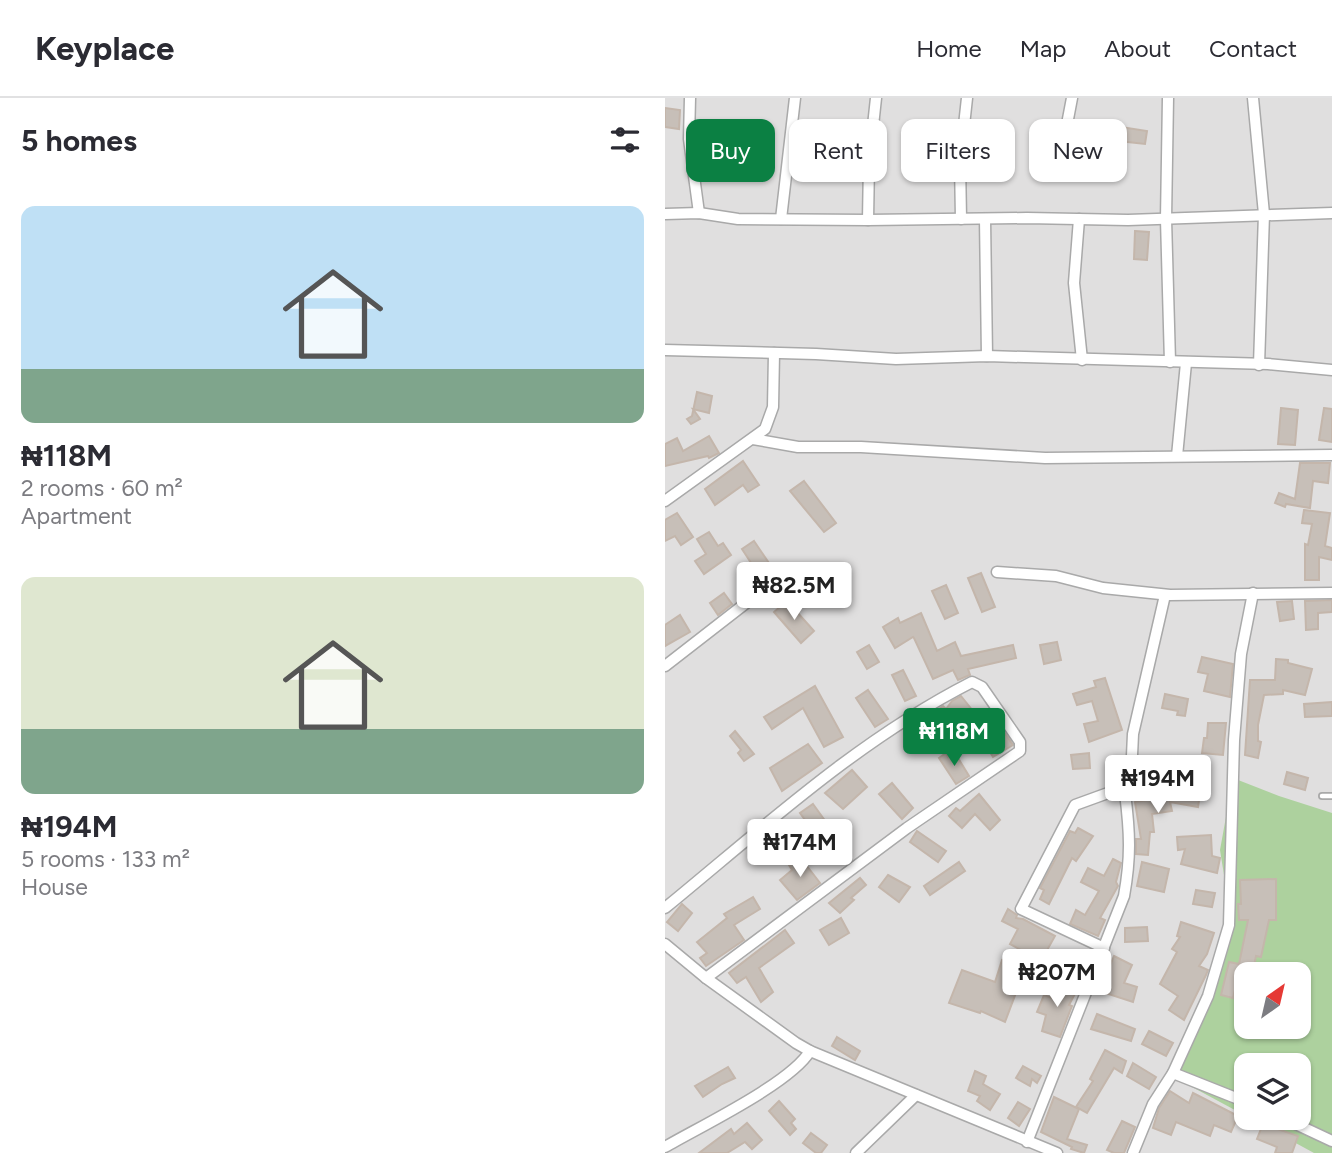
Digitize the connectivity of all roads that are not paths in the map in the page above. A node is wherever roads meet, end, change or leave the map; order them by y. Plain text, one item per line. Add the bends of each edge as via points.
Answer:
1 (689, 98) edge
2 (796, 98) edge
3 (876, 98) edge
4 (967, 98) edge
5 (1072, 98) edge
6 (1168, 98) edge
7 (1253, 98) edge
8 (1068, 119) edge
9 (699, 213) junction
10 (1332, 213) edge
11 (665, 214) edge
12 (1264, 214) junction
13 (781, 219) junction
14 (961, 219) junction
15 (985, 219) junction
16 (1079, 219) junction
17 (1166, 219) junction
18 (869, 220) junction
19 (665, 350) edge
20 (774, 353) junction
21 (987, 356) junction
22 (1082, 360) junction
23 (1170, 362) junction
24 (1186, 363) junction
25 (1259, 365) junction
26 (1332, 370) edge
27 (753, 439) junction
28 (1332, 455) edge
29 (1177, 456) junction
30 (665, 500) edge
31 (997, 572) dead end
32 (759, 593) dead end
33 (1253, 593) junction
34 (1332, 593) edge
35 (1165, 595) junction
36 (665, 666) edge
37 (1125, 793) junction
38 (1322, 796) dead end
39 (1332, 796) edge
40 (665, 908) edge
41 (665, 944) edge
42 (1104, 948) junction
43 (706, 978) junction
44 (810, 1051) junction
45 (1173, 1073) junction
46 (916, 1095) junction
47 (1234, 1097) edge
48 (1309, 1130) edge
49 (1332, 1141) edge
50 (1027, 1142) junction
51 (665, 1147) edge
52 (856, 1153) edge
53 (1057, 1153) edge
54 (1133, 1153) edge

1 - 9 street via 689,139
2 - 13 street
3 - 18 street
4 - 14 street via 960,162
5 - 8 street
6 - 17 street
7 - 12 street
9 - 11 street
9 - 13 street
10 - 12 street
12 - 17 street
12 - 25 street
13 - 18 street
14 - 15 street
14 - 18 street
15 - 16 street
15 - 21 street
16 - 17 street
16 - 22 street via 1074,283
17 - 23 street
19 - 20 street
20 - 21 street via 896,359
20 - 27 street via 770,418
21 - 22 street
22 - 23 street
23 - 24 street
24 - 25 street
24 - 29 street
25 - 26 street
27 - 29 street via 798,447 1045,458
27 - 30 street
28 - 29 street
31 - 35 street via 1056,576 1103,588
32 - 36 street
33 - 34 street
33 - 35 street
33 - 45 street via 1241,654 1235,728 1229,925 1208,996
35 - 37 street via 1133,734 1132,777
37 - 42 street via 1130,863 1124,897
37 - 42 street via 1112,790 1075,804 1021,909
38 - 39 lane
40 - 43 street via 809,789 936,700 972,682 982,687 1020,742 1020,751 907,828
41 - 43 street
42 - 50 street
43 - 44 street
44 - 46 street
44 - 51 street via 764,1090
45 - 47 street
45 - 54 street via 1153,1104
46 - 50 street
46 - 52 street
48 - 49 street
50 - 53 street

